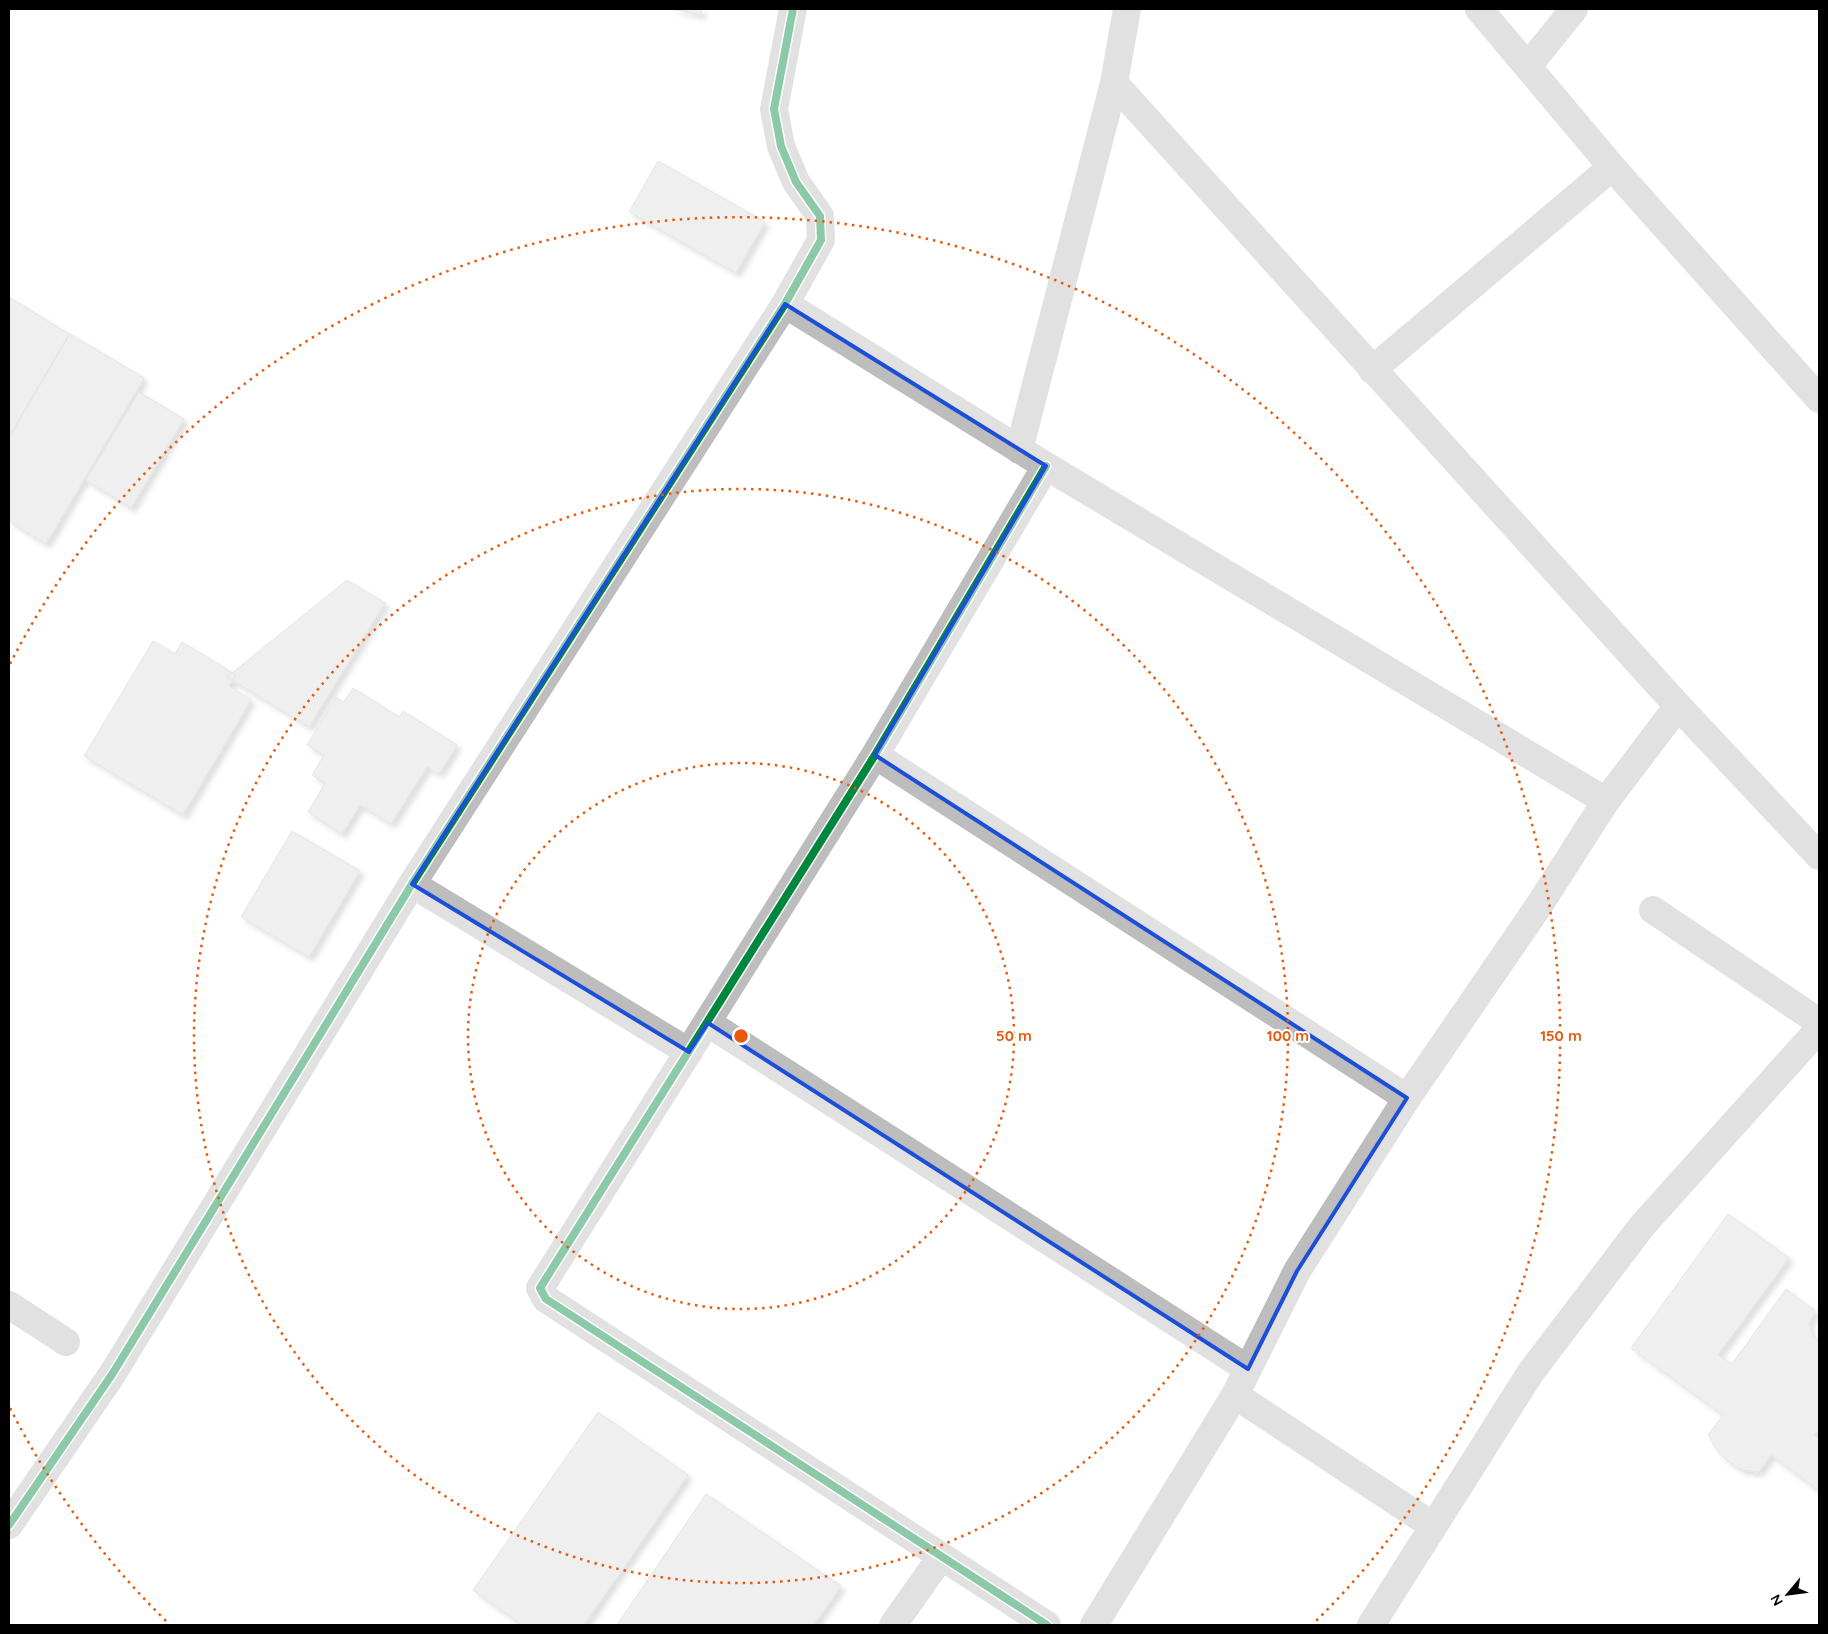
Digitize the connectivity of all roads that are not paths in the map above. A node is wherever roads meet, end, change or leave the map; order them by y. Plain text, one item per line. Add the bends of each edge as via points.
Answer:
1 (793, 9) edge
2 (1127, 9) edge
3 (1479, 9) edge
4 (1574, 9) edge
5 (1528, 66) junction
6 (1114, 83) junction
7 (1612, 167) junction
8 (785, 304) junction
9 (1372, 370) junction
10 (1819, 399) edge
11 (1020, 450) junction
12 (1046, 466) junction
13 (1678, 706) junction
14 (875, 756) junction
15 (1606, 801) junction
16 (1819, 856) edge
17 (412, 884) junction
18 (1653, 910) dead end
19 (1819, 1022) edge
20 (708, 1023) junction
21 (1819, 1029) edge
22 (689, 1052) junction
23 (1408, 1098) junction
24 (9, 1306) edge
25 (66, 1342) dead end
26 (1248, 1369) junction
27 (1235, 1395) junction
28 (9, 1525) edge
29 (1433, 1526) junction
30 (941, 1557) junction
31 (893, 1625) edge
32 (1047, 1625) edge
33 (1094, 1625) edge
34 (1371, 1625) edge

1 - 8 street via 774,109 781,146 796,182 820,216 821,240
2 - 6 street
3 - 5 street
4 - 5 street
5 - 7 street
6 - 9 street
6 - 11 street
7 - 9 street
7 - 10 street
8 - 11 street
8 - 17 street
9 - 13 street
11 - 12 street
12 - 14 street
12 - 15 street
13 - 15 street
13 - 16 street
14 - 20 street
14 - 23 street
15 - 23 street
17 - 22 street
17 - 28 street via 113,1373
18 - 19 street
20 - 22 street
20 - 26 street
21 - 29 street via 1642,1226 1531,1372
22 - 30 street via 540,1284 540,1292
23 - 26 street via 1297,1271
24 - 25 street
26 - 27 street
27 - 29 street
27 - 33 street
29 - 34 street
30 - 31 street
30 - 32 street

